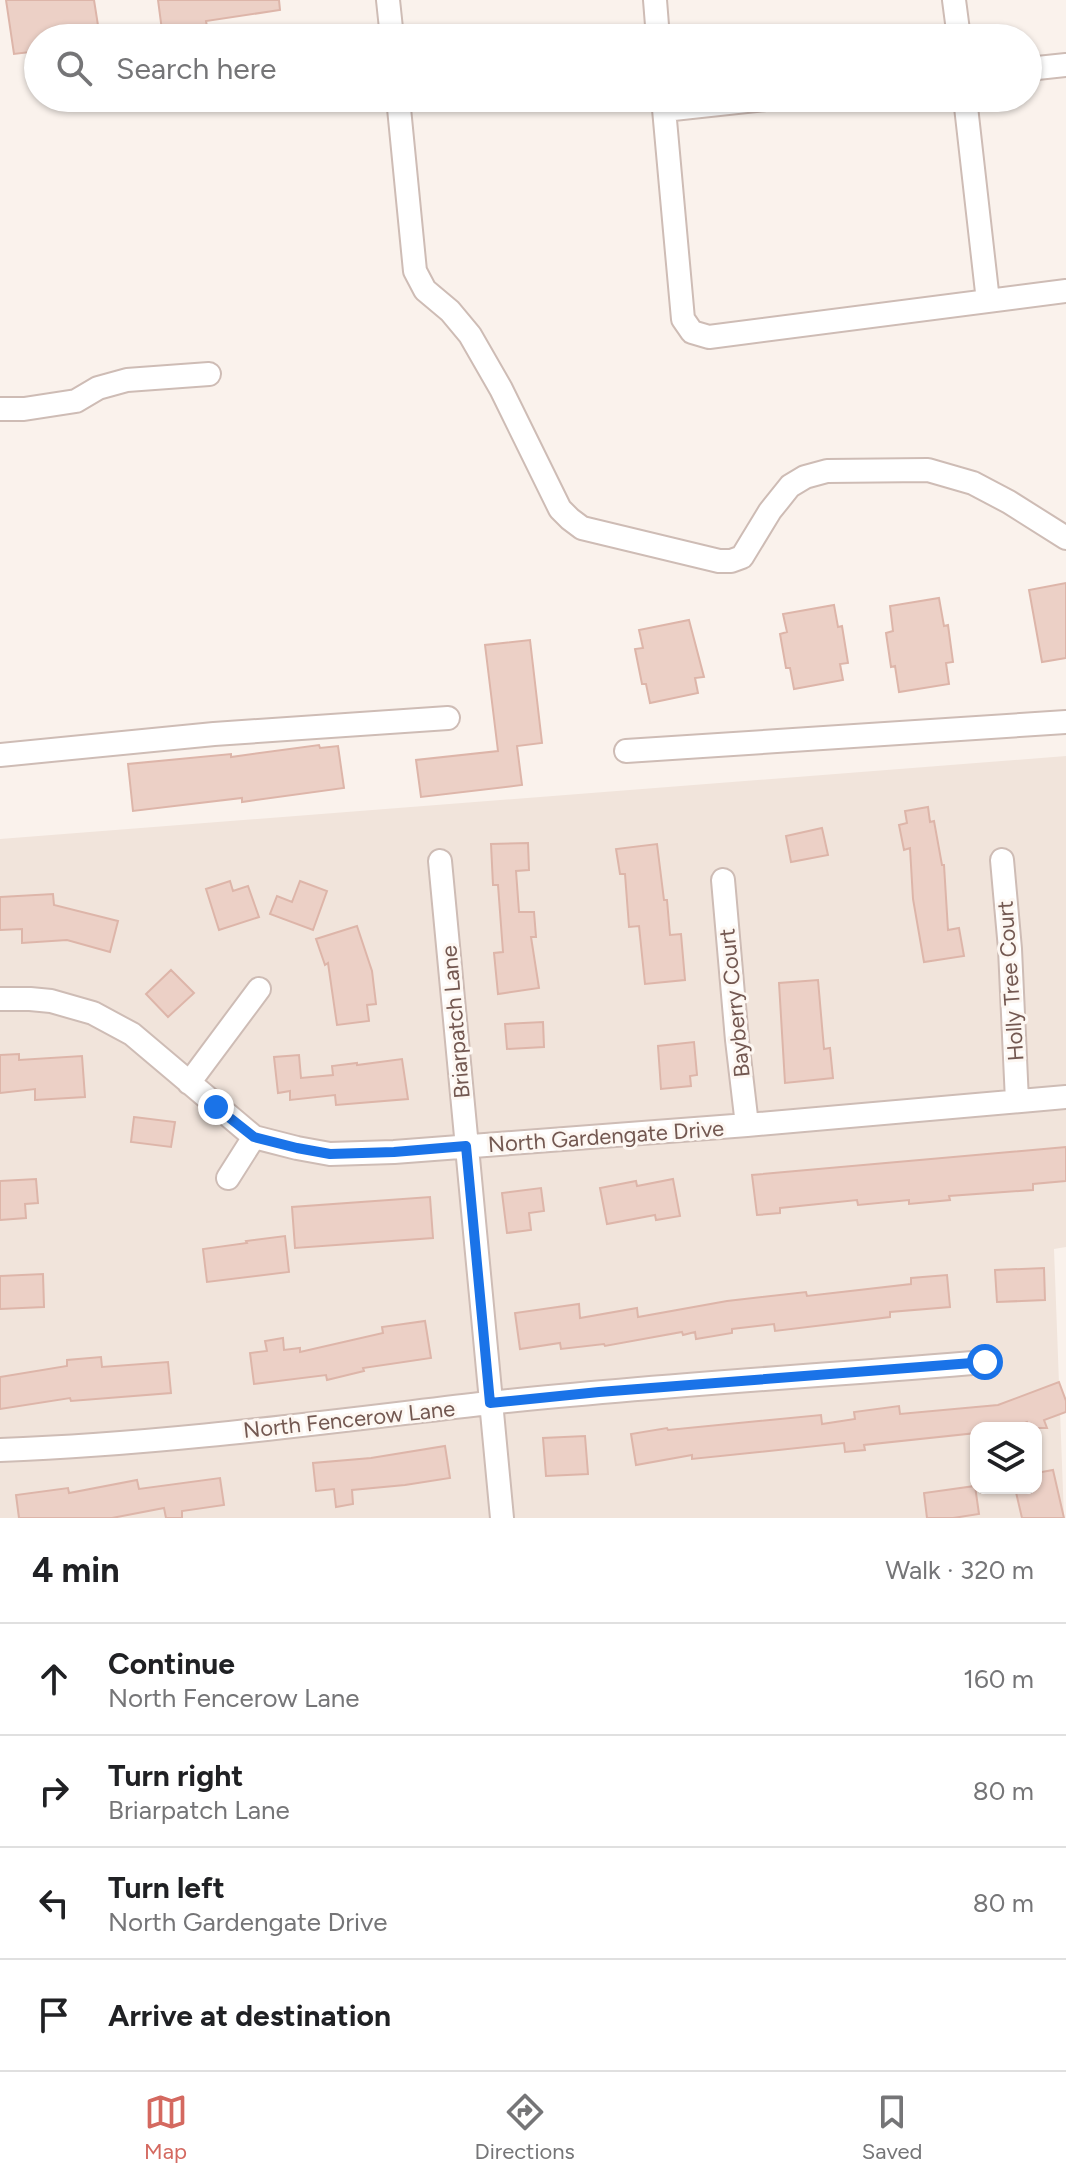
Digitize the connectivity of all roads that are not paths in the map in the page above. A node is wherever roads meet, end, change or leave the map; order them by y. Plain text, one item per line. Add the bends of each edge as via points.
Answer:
1 (388, 0) edge
2 (655, 0) edge
3 (954, 0) edge
4 (391, 24) edge
5 (657, 24) edge
6 (957, 24) edge
7 (1066, 65) edge
8 (1042, 68) edge
9 (399, 112) edge
10 (665, 112) edge
11 (967, 112) edge
12 (1066, 291) edge
13 (988, 301) junction
14 (209, 374) dead end
15 (0, 409) edge
16 (1066, 538) edge
17 (448, 718) dead end
18 (1066, 722) edge
19 (626, 751) dead end
20 (0, 755) edge
21 (1002, 860) dead end
22 (440, 861) dead end
23 (723, 880) dead end
24 (259, 989) dead end
25 (0, 999) edge
26 (189, 1083) junction
27 (1066, 1097) edge
28 (1017, 1101) junction
29 (747, 1125) junction
30 (254, 1137) junction
31 (466, 1146) junction
32 (228, 1178) dead end
33 (985, 1362) dead end
34 (490, 1403) junction
35 (0, 1450) edge
36 (502, 1518) edge

1 - 4 street
2 - 5 street
3 - 6 street
7 - 8 street
9 - 16 street via 415,271 425,290 470,335 560,509 582,528 731,561 742,557 770,511 805,477 827,471 928,470 973,483
10 - 13 street via 683,319 692,332 709,337
11 - 13 street
12 - 13 street
14 - 15 street via 127,380 76,401
17 - 20 street
18 - 19 street
21 - 28 street, Holly Tree Court
22 - 31 street, Briarpatch Lane
23 - 29 street, Bayberry Court
24 - 26 street
25 - 26 street, North Gardengate Drive via 51,1001 93,1013 132,1034
26 - 30 street, North Gardengate Drive
27 - 28 street, North Gardengate Drive
28 - 29 street, North Gardengate Drive
29 - 31 street, North Gardengate Drive
30 - 31 street, North Gardengate Drive via 330,1154
30 - 32 street
31 - 34 street, Briarpatch Lane
33 - 34 street, North Fencerow Lane
34 - 35 street, North Fencerow Lane via 159,1441
34 - 36 street, Briarpatch Lane

